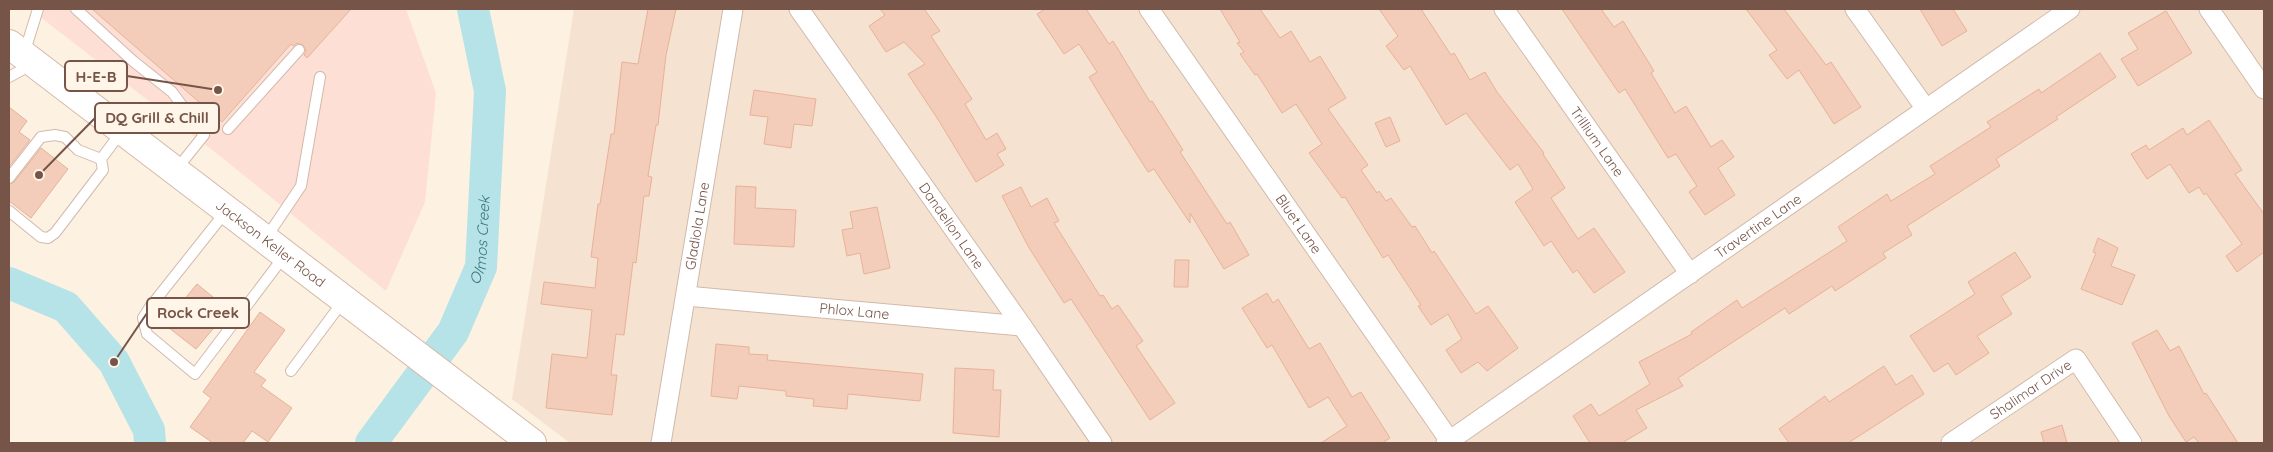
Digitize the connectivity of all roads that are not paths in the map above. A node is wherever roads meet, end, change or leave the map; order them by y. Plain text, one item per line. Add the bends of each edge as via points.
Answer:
1 (38, 9) edge
2 (76, 9) edge
3 (733, 9) edge
4 (799, 9) edge
5 (1149, 9) edge
6 (1504, 9) edge
7 (1855, 9) edge
8 (2070, 9) edge
9 (2209, 9) edge
10 (298, 50) dead end
11 (19, 60) edge
12 (320, 77) dead end
13 (2264, 89) edge
14 (1926, 109) junction
15 (228, 130) dead end
16 (123, 131) junction
17 (101, 159) junction
18 (176, 170) junction
19 (9, 178) edge
20 (228, 210) junction
21 (9, 211) edge
22 (275, 246) junction
23 (1690, 274) junction
24 (686, 296) junction
25 (345, 299) junction
26 (1022, 326) junction
27 (291, 371) dead end
28 (1448, 442) edge
29 (532, 443) edge
30 (661, 443) edge
31 (1102, 443) edge
32 (1951, 443) edge
33 (2132, 443) edge

1 - 11 lane
2 - 18 lane via 172,92 204,135
3 - 24 street, Gladiola Lane
4 - 26 street, Dandelion Lane
5 - 28 street, Bluet Lane
6 - 23 street, Trillium Lane
7 - 14 street
8 - 14 street, Travertine Lane
9 - 13 street
10 - 15 lane
11 - 16 main road, Jackson Keller Road
12 - 22 lane via 301,186
14 - 23 street, Travertine Lane
16 - 17 lane
16 - 18 main road, Jackson Keller Road
17 - 19 lane via 78,150 65,137 41,137
17 - 21 lane via 103,170 48,238
18 - 20 main road, Jackson Keller Road
20 - 22 main road, Jackson Keller Road
20 - 22 lane via 144,318 147,334 183,367 194,374
22 - 25 main road, Jackson Keller Road
23 - 28 street, Travertine Lane
24 - 26 street, Phlox Lane
24 - 30 street, Gladiola Lane
25 - 27 lane
25 - 29 main road, Jackson Keller Road
26 - 31 street, Dandelion Lane
32 - 33 street, Shalimar Drive via 2076,359

